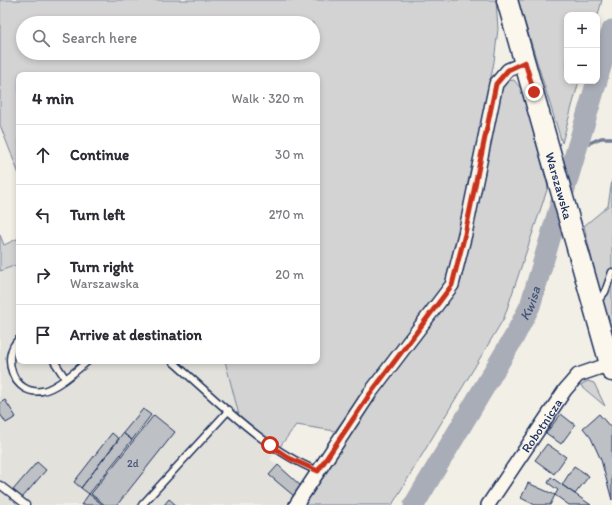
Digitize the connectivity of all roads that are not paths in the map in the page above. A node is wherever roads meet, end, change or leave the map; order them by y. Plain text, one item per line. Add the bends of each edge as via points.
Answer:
1 (507, 0) edge
2 (528, 70) junction
3 (612, 272) edge
4 (592, 303) junction
5 (16, 342) edge
6 (56, 364) edge
7 (84, 364) edge
8 (175, 364) edge
9 (611, 367) edge
10 (65, 378) junction
11 (229, 410) junction
12 (318, 471) junction
13 (0, 485) edge
14 (26, 505) edge
15 (142, 505) edge
16 (296, 505) edge
17 (488, 505) edge

1 - 2 main road, Warszawska
2 - 4 main road, Warszawska
2 - 12 street via 508,70 496,84 452,285 370,394
3 - 4 lane via 604,292
4 - 9 main road, Warszawska
5 - 10 lane via 10,349 7,359 8,370 25,388 42,391
6 - 10 lane
7 - 10 lane
8 - 11 lane
9 - 17 street, Robotnicza via 578,375 565,390
11 - 12 lane via 279,452
11 - 15 lane
12 - 16 street
13 - 14 lane

